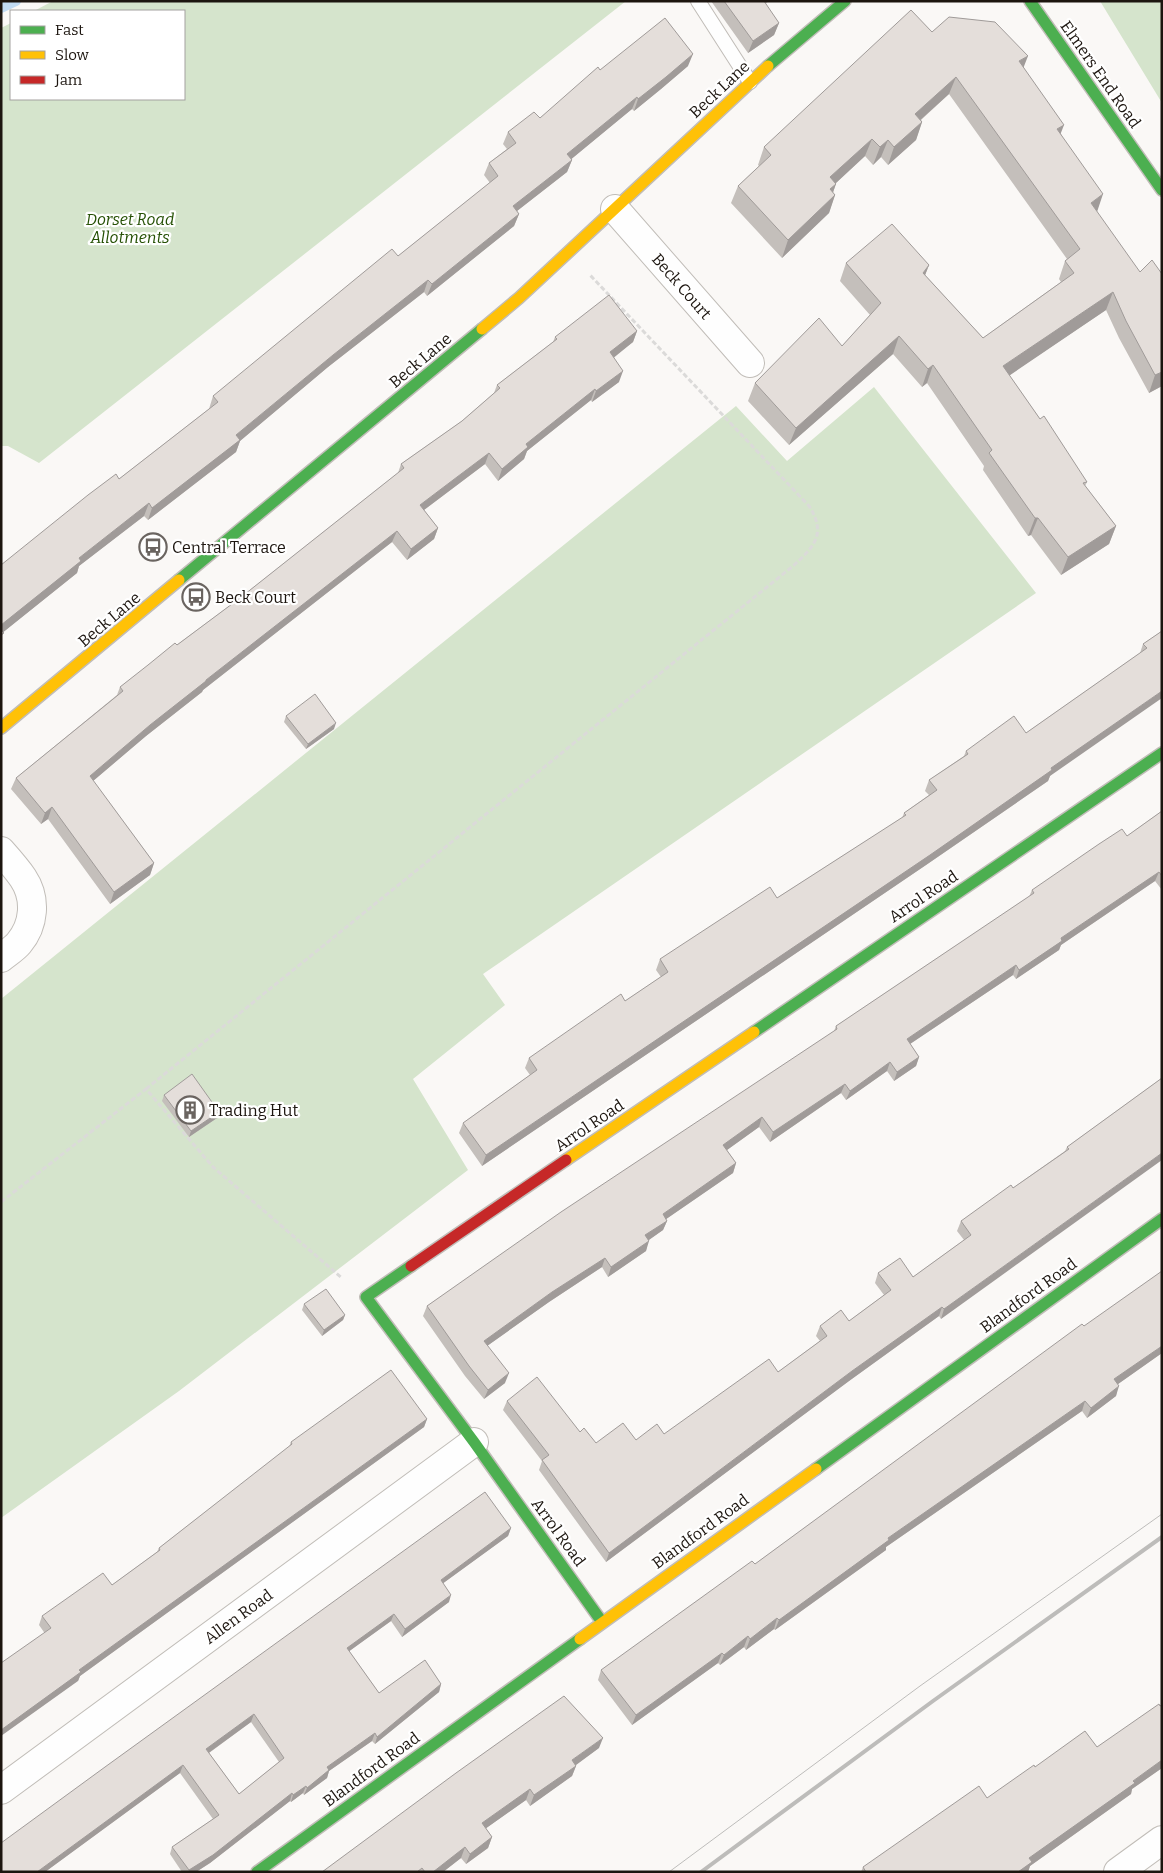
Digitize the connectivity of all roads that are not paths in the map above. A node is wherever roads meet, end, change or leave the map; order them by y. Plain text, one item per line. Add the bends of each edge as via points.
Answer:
1 (698, 1) edge
2 (845, 1) edge
3 (1030, 1) edge
4 (750, 82) junction
5 (1162, 190) edge
6 (615, 209) junction
7 (750, 363) dead end
8 (1, 728) edge
9 (1162, 753) edge
10 (1, 852) edge
11 (1, 958) edge
12 (1162, 1219) edge
13 (474, 1442) junction
14 (602, 1622) junction
15 (1, 1790) edge
16 (1162, 1840) edge
17 (257, 1872) edge
18 (1118, 1872) edge

1 - 4 lane
2 - 4 street, Beck Lane
3 - 5 street, Elmers End Road
4 - 6 street, Beck Lane
6 - 7 street, Beck Court
6 - 8 street, Beck Lane via 519,298
9 - 13 street, Arrol Road via 366,1298
10 - 11 street via 24,879 32,897 32,915 29,928 18,944
12 - 14 street, Blandford Road
13 - 14 street, Arrol Road
13 - 15 street, Allen Road
14 - 17 street, Blandford Road
16 - 18 street

